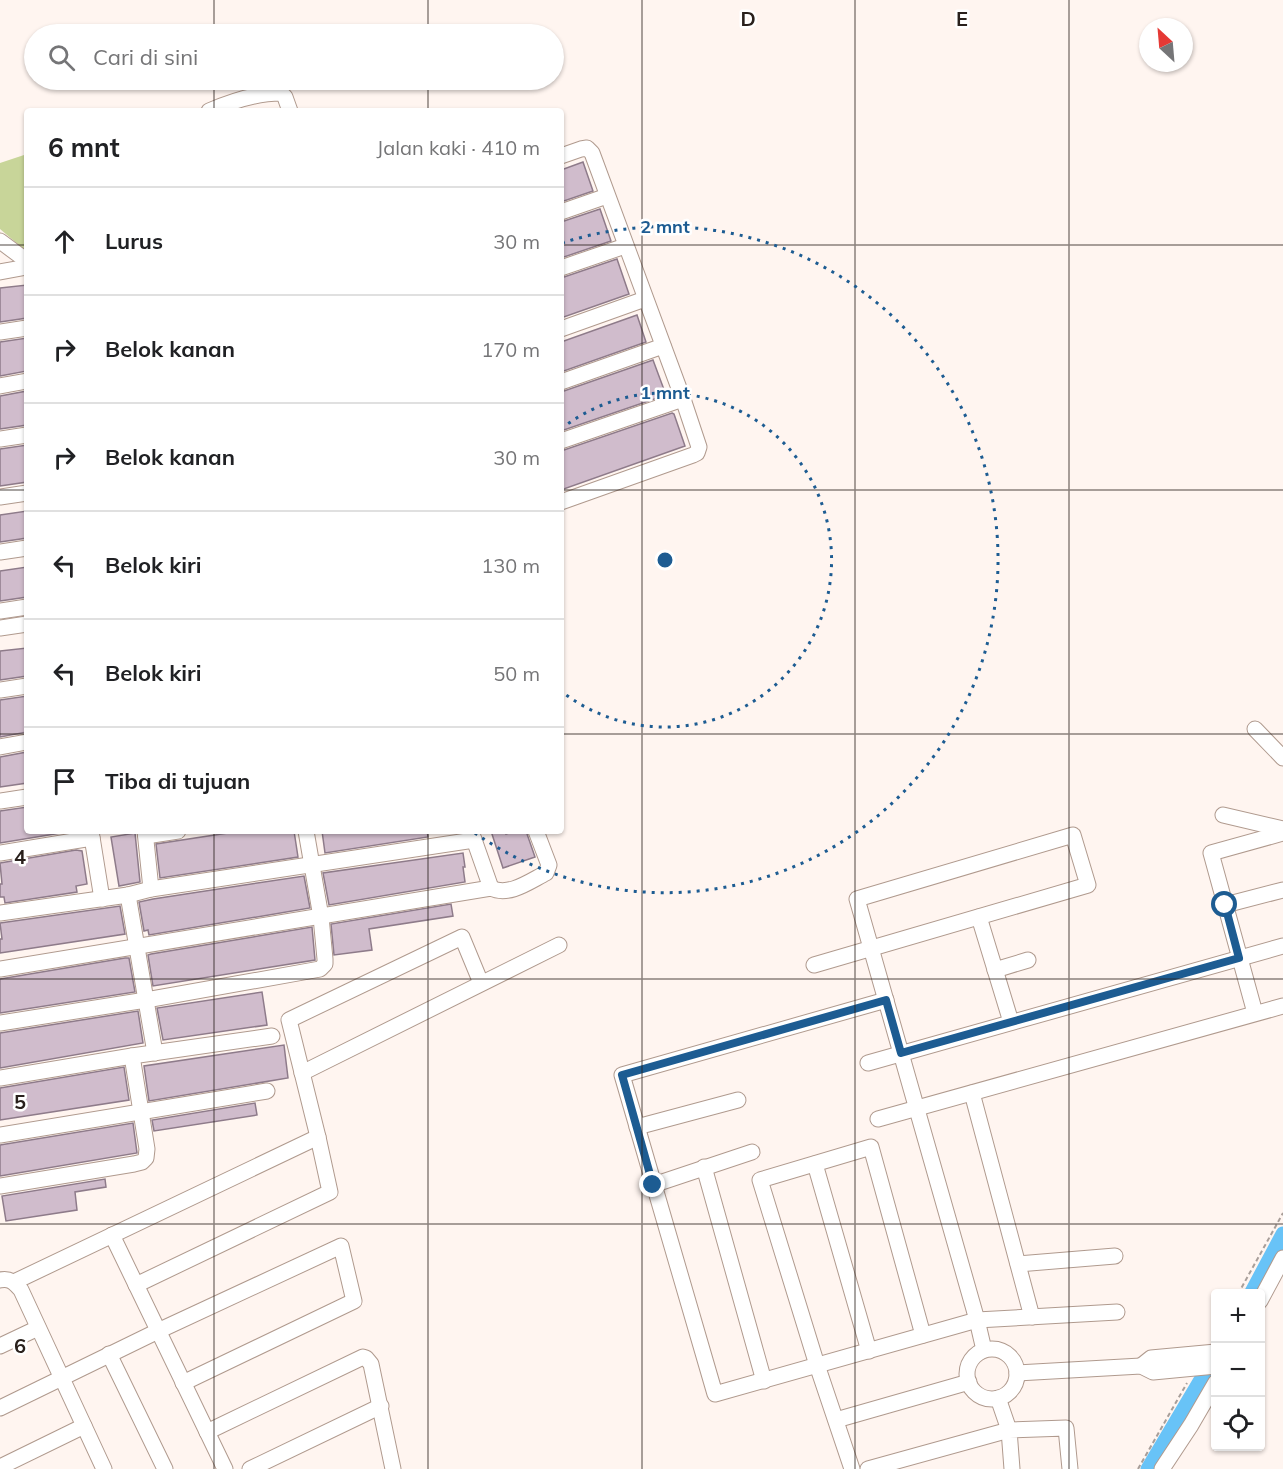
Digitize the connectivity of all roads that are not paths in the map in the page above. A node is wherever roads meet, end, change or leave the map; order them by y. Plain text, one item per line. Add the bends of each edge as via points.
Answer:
1 (230, 107) edge
2 (289, 108) edge
3 (564, 155) edge
4 (607, 196) junction
5 (564, 211) edge
6 (0, 241) edge
7 (626, 246) junction
8 (24, 259) edge
9 (564, 267) edge
10 (24, 268) edge
11 (0, 272) edge
12 (645, 299) junction
13 (24, 328) edge
14 (564, 328) edge
15 (0, 332) edge
16 (663, 346) junction
17 (564, 381) edge
18 (24, 382) edge
19 (0, 386) edge
20 (683, 399) junction
21 (24, 436) edge
22 (0, 440) edge
23 (564, 440) edge
24 (24, 493) edge
25 (0, 497) edge
26 (564, 501) edge
27 (24, 548) edge
28 (0, 552) edge
29 (24, 607) edge
30 (0, 611) edge
31 (24, 624) edge
32 (0, 628) edge
33 (24, 686) edge
34 (0, 690) edge
35 (1255, 729) dead end
36 (24, 743) edge
37 (0, 747) edge
38 (1283, 758) edge
39 (24, 797) edge
40 (0, 801) edge
41 (1223, 815) dead end
42 (1283, 831) edge
43 (145, 834) edge
44 (307, 834) edge
45 (537, 834) edge
46 (91, 835) edge
47 (473, 836) edge
48 (0, 852) edge
49 (312, 865) junction
50 (491, 888) junction
51 (151, 889) junction
52 (1283, 890) edge
53 (128, 895) junction
54 (102, 899) junction
55 (1225, 905) junction
56 (0, 913) edge
57 (979, 916) junction
58 (321, 917) junction
59 (560, 945) dead end
60 (1283, 946) edge
61 (136, 947) junction
62 (871, 948) junction
63 (1239, 958) junction
64 (1028, 960) dead end
65 (814, 965) dead end
66 (0, 969) edge
67 (995, 970) junction
68 (482, 983) junction
69 (146, 1000) junction
70 (886, 1000) junction
71 (1283, 1006) edge
72 (1255, 1013) junction
73 (0, 1023) edge
74 (1011, 1023) junction
75 (272, 1036) dead end
76 (155, 1053) junction
77 (901, 1053) junction
78 (132, 1056) junction
79 (868, 1063) dead end
80 (302, 1073) junction
81 (0, 1078) edge
82 (267, 1091) dead end
83 (972, 1093) junction
84 (738, 1100) dead end
85 (917, 1108) junction
86 (140, 1112) junction
87 (878, 1119) dead end
88 (637, 1127) junction
89 (0, 1135) edge
90 (318, 1137) junction
91 (752, 1152) dead end
92 (815, 1164) junction
93 (704, 1167) junction
94 (653, 1185) junction
95 (0, 1186) edge
96 (112, 1235) junction
97 (1115, 1256) dead end
98 (1283, 1258) edge
99 (1018, 1264) junction
100 (7, 1281) edge
101 (135, 1284) junction
102 (1265, 1291) edge
103 (1117, 1312) dead end
104 (1032, 1317) junction
105 (977, 1320) junction
106 (38, 1328) junction
107 (158, 1331) junction
108 (923, 1335) junction
109 (0, 1346) edge
110 (984, 1350) junction
111 (869, 1351) junction
112 (1211, 1352) edge
113 (109, 1354) junction
114 (816, 1365) junction
115 (1141, 1366) junction
116 (1211, 1366) edge
117 (1017, 1373) junction
118 (61, 1377) junction
119 (764, 1381) junction
120 (969, 1382) junction
121 (183, 1383) junction
122 (1211, 1389) edge
123 (998, 1398) junction
124 (381, 1406) junction
125 (0, 1408) edge
126 (836, 1420) junction
127 (84, 1426) junction
128 (1009, 1430) junction
129 (207, 1432) junction
130 (282, 1454) junction
131 (0, 1467) edge
132 (104, 1469) edge
133 (165, 1469) edge
134 (225, 1469) edge
135 (250, 1469) edge
136 (289, 1469) edge
137 (393, 1469) edge
138 (852, 1469) edge
139 (868, 1469) edge
140 (1012, 1469) edge
141 (1070, 1469) edge
142 (1162, 1469) edge

1 - 2 street via 281,93
3 - 4 street via 589,149
4 - 5 street
4 - 7 street
6 - 8 street
7 - 9 street
7 - 12 street
10 - 11 street
12 - 14 street
12 - 16 street
13 - 15 street
16 - 17 street
16 - 20 street
18 - 19 street
20 - 23 street
20 - 26 street via 698,443 697,453
21 - 22 street
24 - 25 street
27 - 28 street
29 - 30 street
31 - 32 street
33 - 34 street
35 - 38 street
36 - 37 street
39 - 40 street
41 - 42 street
42 - 55 street via 1211,853
43 - 51 street
44 - 49 street
45 - 50 street via 549,865 546,873 508,891
46 - 48 street
46 - 54 street
47 - 49 street
47 - 50 street
49 - 51 street
49 - 58 street
50 - 58 street
51 - 53 street
52 - 55 street
53 - 54 street
53 - 61 street
54 - 56 street
55 - 63 street
57 - 62 street
57 - 62 street via 1088,885 1073,835 857,899
57 - 67 street
58 - 61 street
58 - 69 street via 325,964 320,969
59 - 68 street
60 - 63 street
61 - 66 street
61 - 69 street
62 - 65 street
62 - 70 street
63 - 72 street
63 - 74 street
64 - 67 street
67 - 74 street
68 - 80 street
68 - 80 street via 462,937 289,1020
69 - 73 street
69 - 76 street
70 - 77 street
70 - 88 street via 622,1075
71 - 72 street
72 - 83 street
74 - 77 street
75 - 76 street
76 - 78 street
77 - 79 street
77 - 85 street
78 - 81 street
78 - 86 street
80 - 90 street
82 - 86 street
83 - 85 street
83 - 99 street
84 - 88 street
85 - 87 street
85 - 105 street
86 - 89 street
86 - 95 street via 147,1149 142,1162
88 - 94 street
90 - 96 street
90 - 101 street via 330,1192
91 - 93 street
92 - 108 street via 870,1147
92 - 111 street
92 - 114 street via 760,1180
93 - 94 street
93 - 119 street
94 - 119 street via 715,1394
96 - 100 street
96 - 101 street
97 - 99 street
98 - 102 street
99 - 104 street
100 - 106 street via 21,1290
101 - 107 street
103 - 104 street
104 - 105 street
105 - 108 street
105 - 110 street
106 - 109 street
106 - 118 street
107 - 113 street
107 - 121 street
107 - 121 street via 341,1246 354,1301
108 - 111 street
110 - 117 street via 1006,1354 1016,1365
110 - 120 street via 968,1366
111 - 114 street
112 - 115 street via 1151,1358
113 - 118 street
113 - 133 street
114 - 119 street
114 - 126 street
115 - 116 street via 1153,1372
115 - 117 street
117 - 123 street via 1013,1387
118 - 125 street
118 - 127 street
120 - 123 street via 981,1396
120 - 126 street
121 - 129 street
122 - 142 street
123 - 128 street
124 - 129 street via 371,1364 363,1357
124 - 130 street
124 - 137 street
126 - 138 street
127 - 131 street
127 - 132 street
128 - 139 street
128 - 140 street
128 - 141 street via 1066,1428
129 - 134 street
130 - 135 street
130 - 136 street

